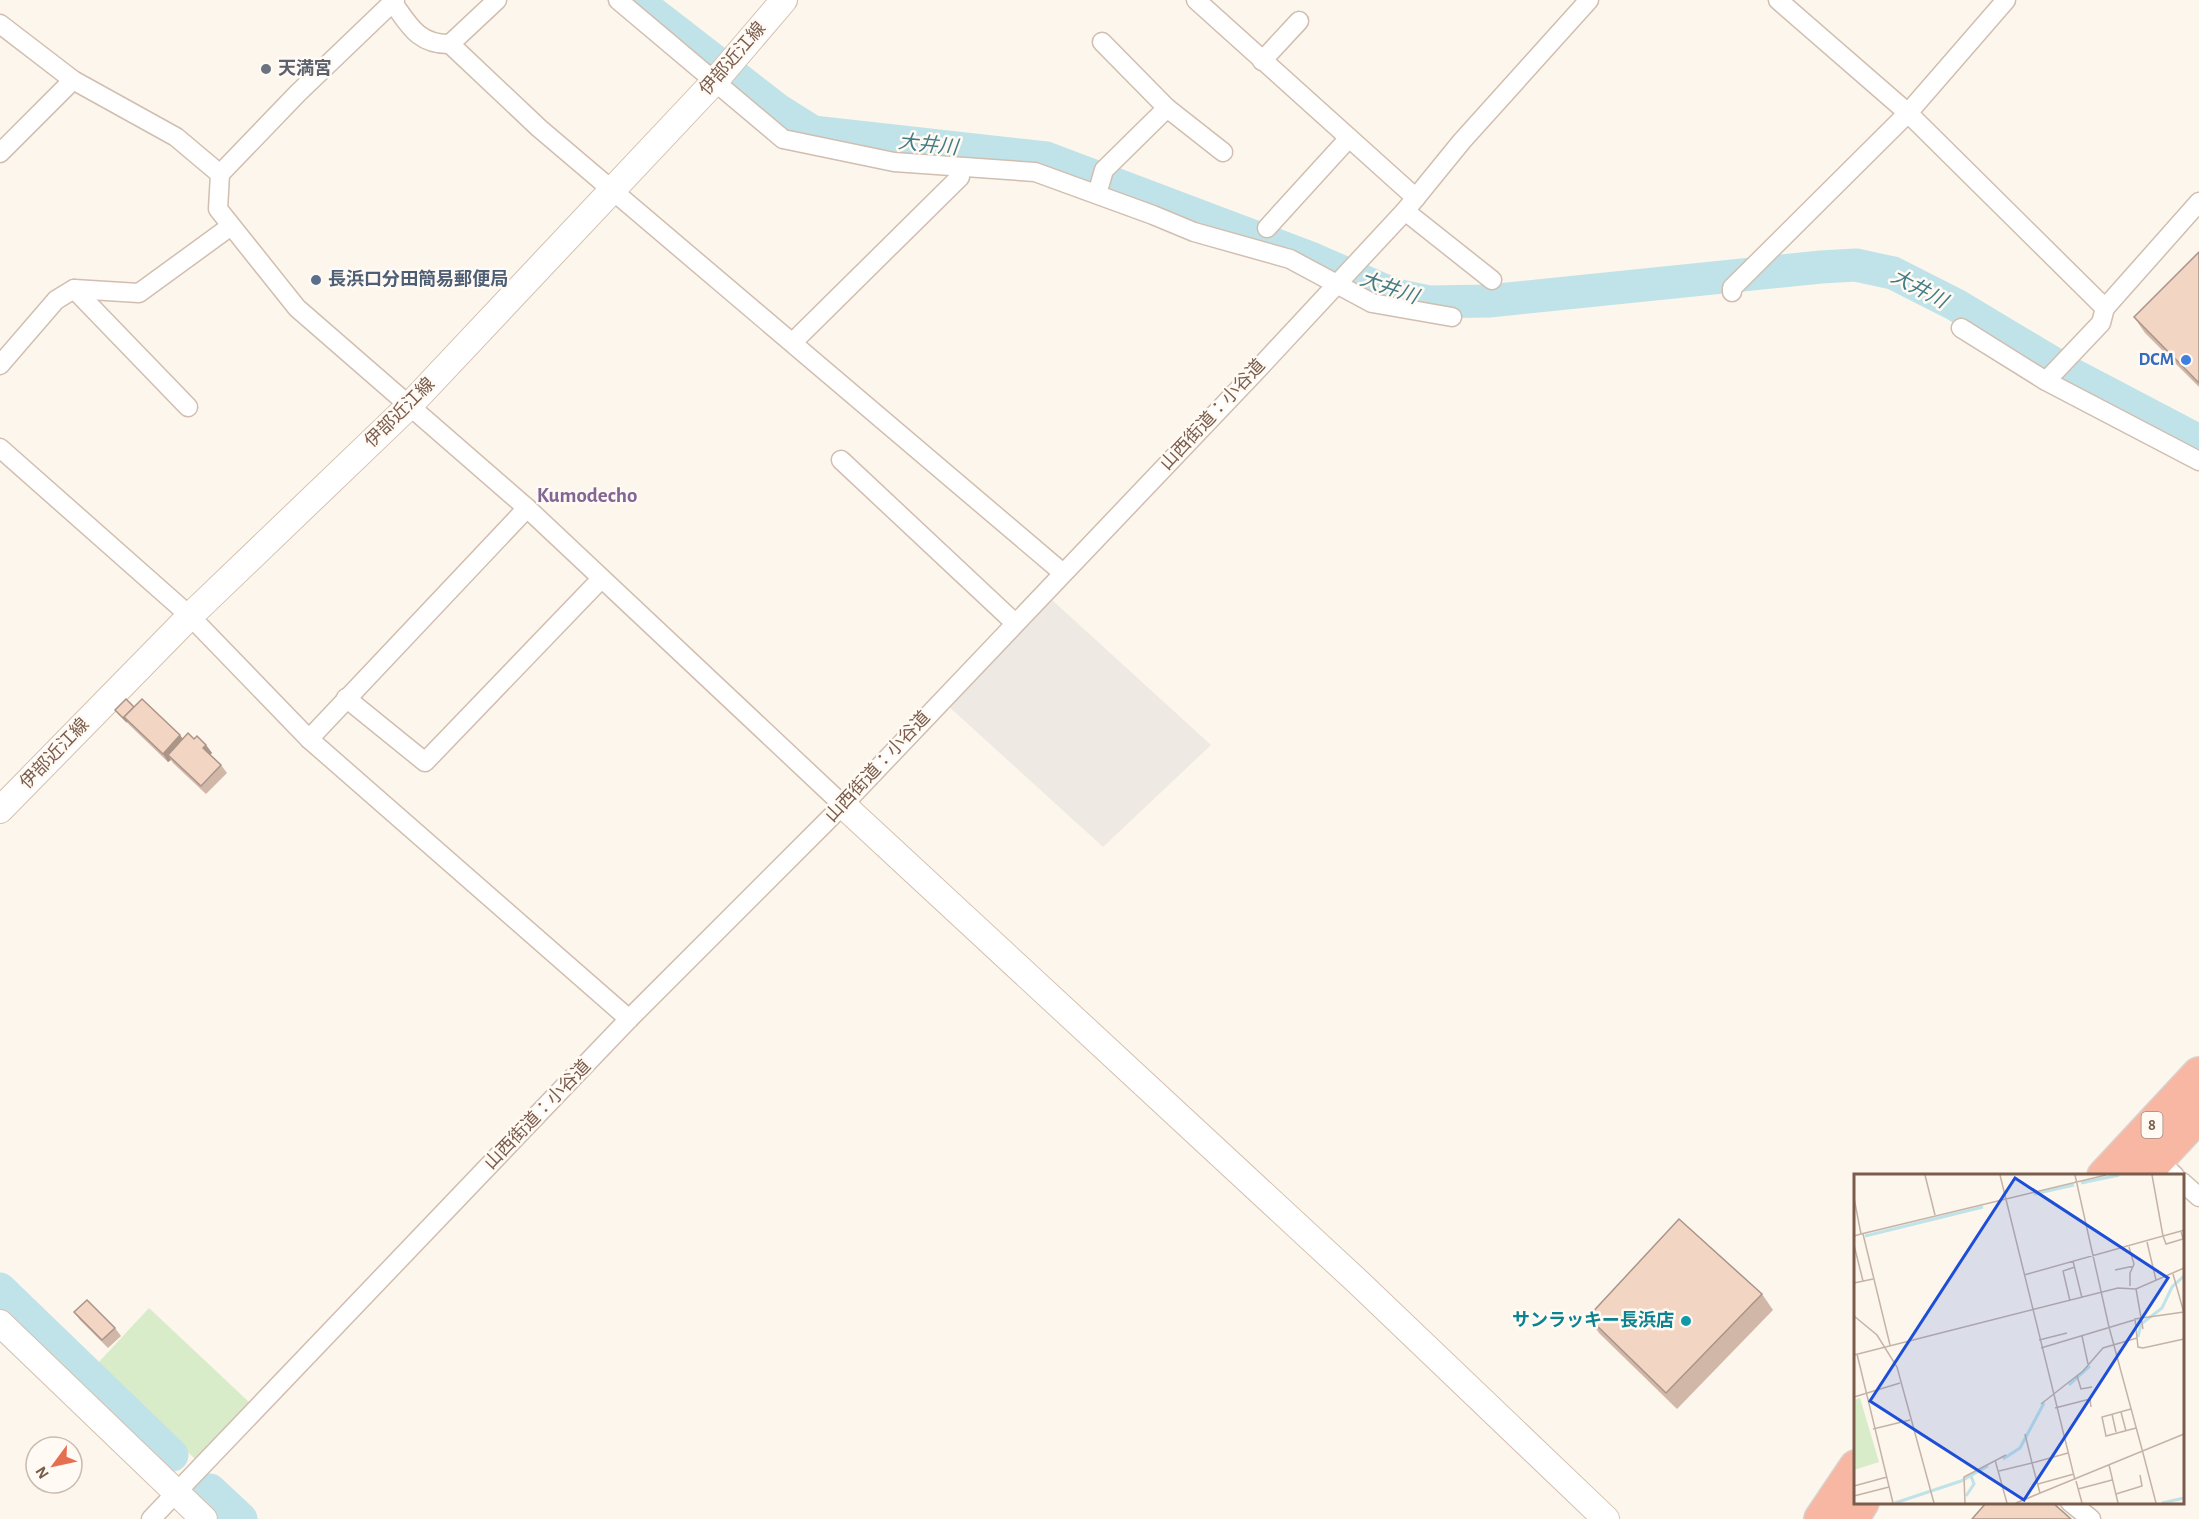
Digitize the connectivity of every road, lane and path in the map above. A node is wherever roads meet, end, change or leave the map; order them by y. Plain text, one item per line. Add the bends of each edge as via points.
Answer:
1 (497, 0) edge
2 (618, 0) edge
3 (784, 0) edge
4 (1196, 0) edge
5 (1589, 0) edge
6 (1778, 0) edge
7 (2006, 0) edge
8 (393, 1) edge
9 (1299, 21) dead end
10 (0, 24) edge
11 (1102, 42) dead end
12 (450, 44) junction
13 (1262, 61) junction
14 (73, 80) junction
15 (715, 81) junction
16 (1167, 108) junction
17 (1908, 113) junction
18 (1349, 138) junction
19 (1223, 152) dead end
20 (0, 153) edge
21 (960, 167) junction
22 (220, 174) junction
23 (613, 190) junction
24 (1097, 194) junction
25 (2199, 202) edge
26 (1411, 205) junction
27 (231, 226) junction
28 (1267, 228) dead end
29 (1492, 280) dead end
30 (1335, 284) junction
31 (74, 289) junction
32 (1732, 292) dead end
33 (2105, 308) junction
34 (1452, 317) dead end
35 (1961, 328) dead end
36 (793, 342) junction
37 (0, 365) edge
38 (2046, 381) junction
39 (409, 406) junction
40 (188, 407) dead end
41 (0, 448) edge
42 (841, 460) dead end
43 (2199, 460) edge
44 (527, 508) junction
45 (1063, 573) junction
46 (601, 579) junction
47 (190, 616) junction
48 (1015, 623) junction
49 (346, 698) junction
50 (309, 739) junction
51 (843, 805) junction
52 (0, 810) edge
53 (629, 1019) junction
54 (2199, 1074) edge
55 (2199, 1115) edge
56 (2158, 1170) edge
57 (2106, 1174) edge
58 (2184, 1184) edge
59 (2199, 1197) edge
60 (0, 1323) edge
61 (1854, 1470) edge
62 (176, 1493) junction
63 (1861, 1504) edge
64 (2071, 1504) edge
65 (151, 1519) edge
66 (204, 1519) edge
67 (1606, 1519) edge
68 (1821, 1519) edge
69 (1852, 1519) edge
70 (2091, 1519) edge

1 - 12 street
2 - 15 street
3 - 15 street, 伊部近江線
4 - 13 street
5 - 26 street, 山西街道：小谷道 via 1462,141
6 - 17 street
7 - 17 street
8 - 12 street via 416,33 434,45
8 - 22 street
9 - 13 street
10 - 14 street
11 - 16 street
12 - 23 street via 539,128
13 - 18 street
14 - 20 street
14 - 22 street via 176,138
15 - 21 street via 783,139 894,162
15 - 23 street, 伊部近江線
16 - 19 street
16 - 24 street via 1104,170
17 - 32 street
17 - 33 street
18 - 26 street
18 - 28 street
21 - 24 street via 1035,172
21 - 36 street via 960,177
22 - 27 street via 218,210
23 - 36 street
23 - 39 street, 伊部近江線
24 - 30 street via 1194,232 1290,259
25 - 33 street
26 - 29 street
26 - 30 street, 山西街道：小谷道
27 - 31 street via 139,293
27 - 39 street via 297,308
30 - 34 street via 1372,303
30 - 45 street, 山西街道：小谷道
31 - 37 street via 56,300
31 - 40 street
33 - 38 street via 2101,323
35 - 38 street
36 - 45 street
38 - 43 street
39 - 44 street
39 - 47 street, 伊部近江線
41 - 47 street
42 - 48 street
44 - 46 street
44 - 49 street
45 - 48 street, 山西街道：小谷道
46 - 49 street via 425,762
46 - 51 street
47 - 50 street
47 - 52 street, 伊部近江線
48 - 51 street, 山西街道：小谷道
49 - 50 street
50 - 53 street
51 - 53 street, 山西街道：小谷道
51 - 67 street via 1358,1282
53 - 62 street, 山西街道：小谷道
54 - 57 highway, 8
55 - 56 highway, 8
58 - 59 street
60 - 62 street
61 - 68 highway
62 - 65 street, 山西街道：小谷道
62 - 66 street
63 - 69 highway
64 - 70 street

